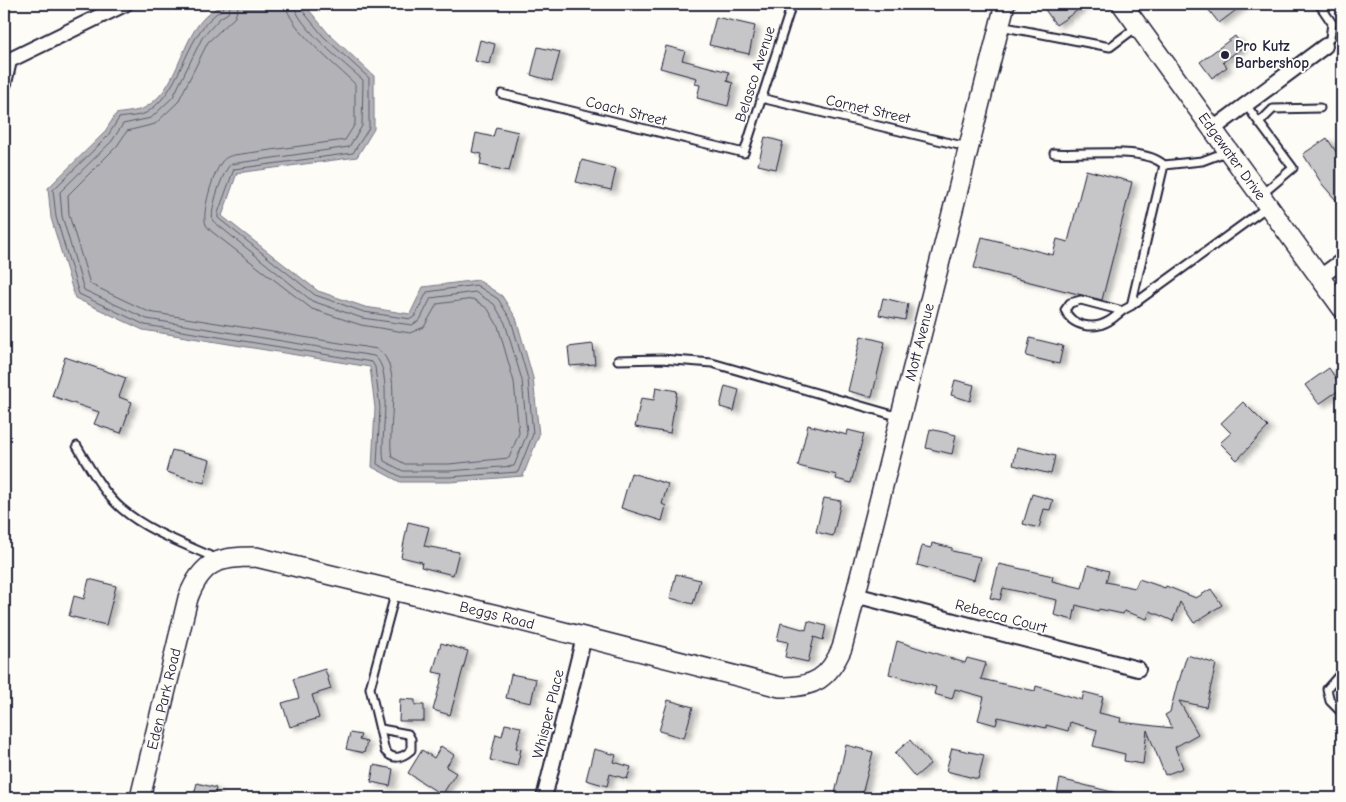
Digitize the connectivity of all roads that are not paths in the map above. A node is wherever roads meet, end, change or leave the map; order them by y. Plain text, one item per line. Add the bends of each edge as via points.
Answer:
1 (125, 4) edge
2 (792, 4) edge
3 (1005, 4) edge
4 (1122, 4) edge
5 (1319, 4) edge
6 (999, 26) junction
7 (1138, 26) junction
8 (1325, 46) joint
9 (4, 84) edge
10 (502, 94) dead end
11 (761, 98) junction
12 (1246, 105) junction
13 (1320, 108) dead end
14 (1258, 123) junction
15 (1213, 129) junction
16 (968, 147) junction
17 (1229, 151) junction
18 (1054, 153) dead end
19 (744, 154) joint
20 (1164, 165) junction
21 (1265, 201) junction
22 (1342, 261) edge
23 (1320, 278) junction
24 (1131, 306) junction
25 (1342, 308) edge
26 (1119, 310) junction
27 (618, 360) dead end
28 (901, 417) junction
29 (78, 446) dead end
30 (219, 560) junction
31 (396, 590) junction
32 (856, 595) junction
33 (584, 637) junction
34 (1138, 669) dead end
35 (1342, 672) edge
36 (824, 677) joint
37 (1342, 713) edge
38 (381, 729) junction
39 (140, 798) edge
40 (544, 798) edge

1 - 9 street via 12,59
2 - 11 lane, Belasco Avenue
3 - 6 street, Mott Avenue
4 - 7 street, Edgewater Drive
5 - 8 lane via 1332,23
6 - 7 lane via 1110,47
6 - 16 street, Mott Avenue
7 - 15 street, Edgewater Drive
8 - 12 street
10 - 19 lane, Coach Street
11 - 16 lane, Cornet Street
11 - 19 lane, Belasco Avenue
12 - 14 lane
12 - 15 street
13 - 14 lane via 1273,109
14 - 21 lane via 1293,168
15 - 17 street, Edgewater Drive
16 - 28 street, Mott Avenue
17 - 20 lane via 1202,161
17 - 21 street, Edgewater Drive
18 - 20 lane via 1126,152 1157,158
20 - 24 lane
21 - 23 street, Edgewater Drive
21 - 24 lane
22 - 23 street
23 - 25 street, Edgewater Drive
24 - 26 lane
26 - 26 lane via 1102,325 1088,326 1068,317 1065,310 1070,303 1081,300
27 - 28 lane via 668,359 712,363
28 - 32 street, Mott Avenue
29 - 30 lane via 96,478 120,508 144,525
30 - 31 street, Beggs Road via 256,557
30 - 39 street, Eden Park Road via 208,565 194,582 188,598
31 - 33 street, Beggs Road
31 - 38 lane via 370,688
32 - 34 street, Rebecca Court
32 - 36 street, Mott Avenue via 842,648
33 - 36 street, Beggs Road via 780,687 798,688
33 - 40 street, Whisper Place
35 - 37 lane via 1327,689 1330,701
38 - 38 lane via 385,751 390,756 405,756 411,750 408,734

